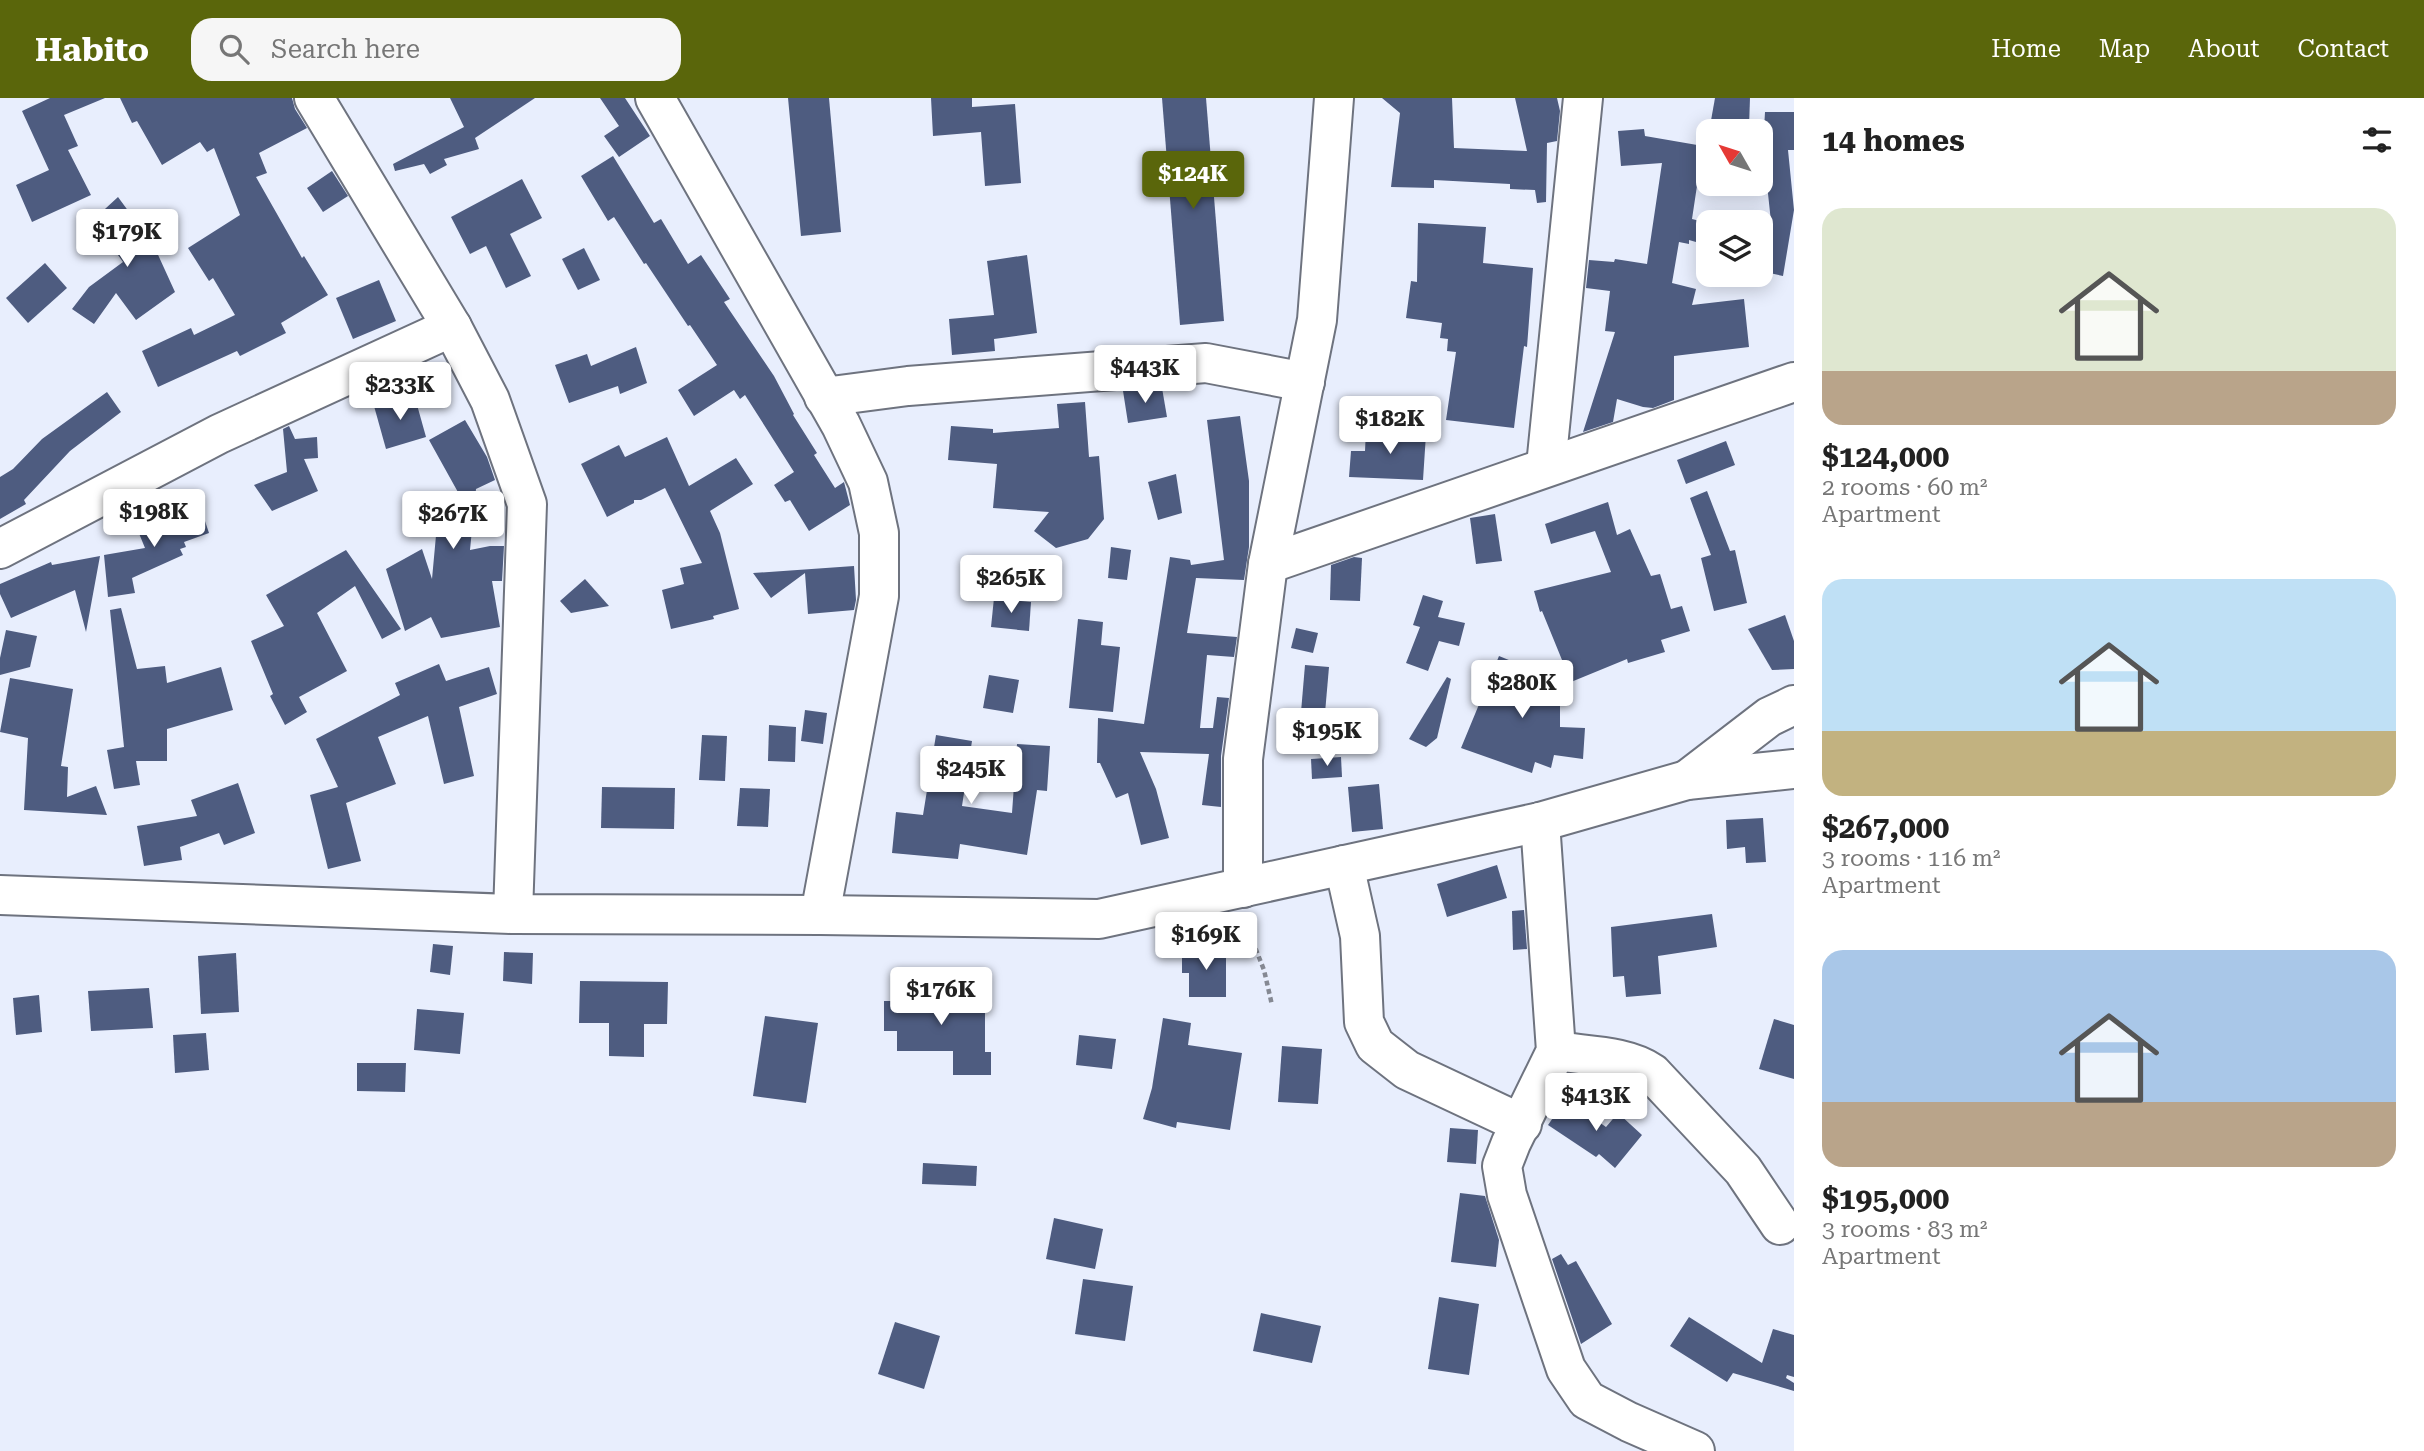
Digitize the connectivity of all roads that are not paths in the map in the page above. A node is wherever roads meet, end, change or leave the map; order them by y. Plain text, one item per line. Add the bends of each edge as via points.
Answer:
1 (314, 98) edge
2 (655, 98) edge
3 (1334, 98) edge
4 (1583, 98) edge
5 (452, 327) junction
6 (1305, 382) junction
7 (1794, 382) edge
8 (824, 397) junction
9 (1546, 466) junction
10 (0, 549) edge
11 (1268, 564) junction
12 (1794, 705) edge
13 (1789, 776) edge
14 (1687, 780) junction
15 (1540, 822) junction
16 (1344, 864) junction
17 (1244, 888) junction
18 (0, 895) edge
19 (513, 914) junction
20 (820, 915) junction
21 (1556, 1051) junction
22 (1522, 1124) junction
23 (1780, 1225) dead end
24 (1695, 1451) edge

1 - 5 street
2 - 8 street
3 - 6 street via 1318,320
4 - 9 street
5 - 10 street via 219,433
5 - 19 street via 490,400 527,504
6 - 8 street via 1206,363 908,386
6 - 11 street
7 - 9 street
8 - 20 street via 869,482 879,533 879,596
9 - 11 street
11 - 17 street via 1243,759
12 - 14 street via 1769,717
13 - 14 street
14 - 15 street
15 - 16 street
15 - 21 street
16 - 17 street
16 - 22 street via 1360,936 1364,1022 1375,1045 1407,1070
17 - 20 street via 1099,919
18 - 19 street
19 - 20 street
21 - 22 street
21 - 23 street via 1628,1062 1652,1073 1743,1170
22 - 24 street via 1503,1166 1507,1195 1566,1369 1587,1400

